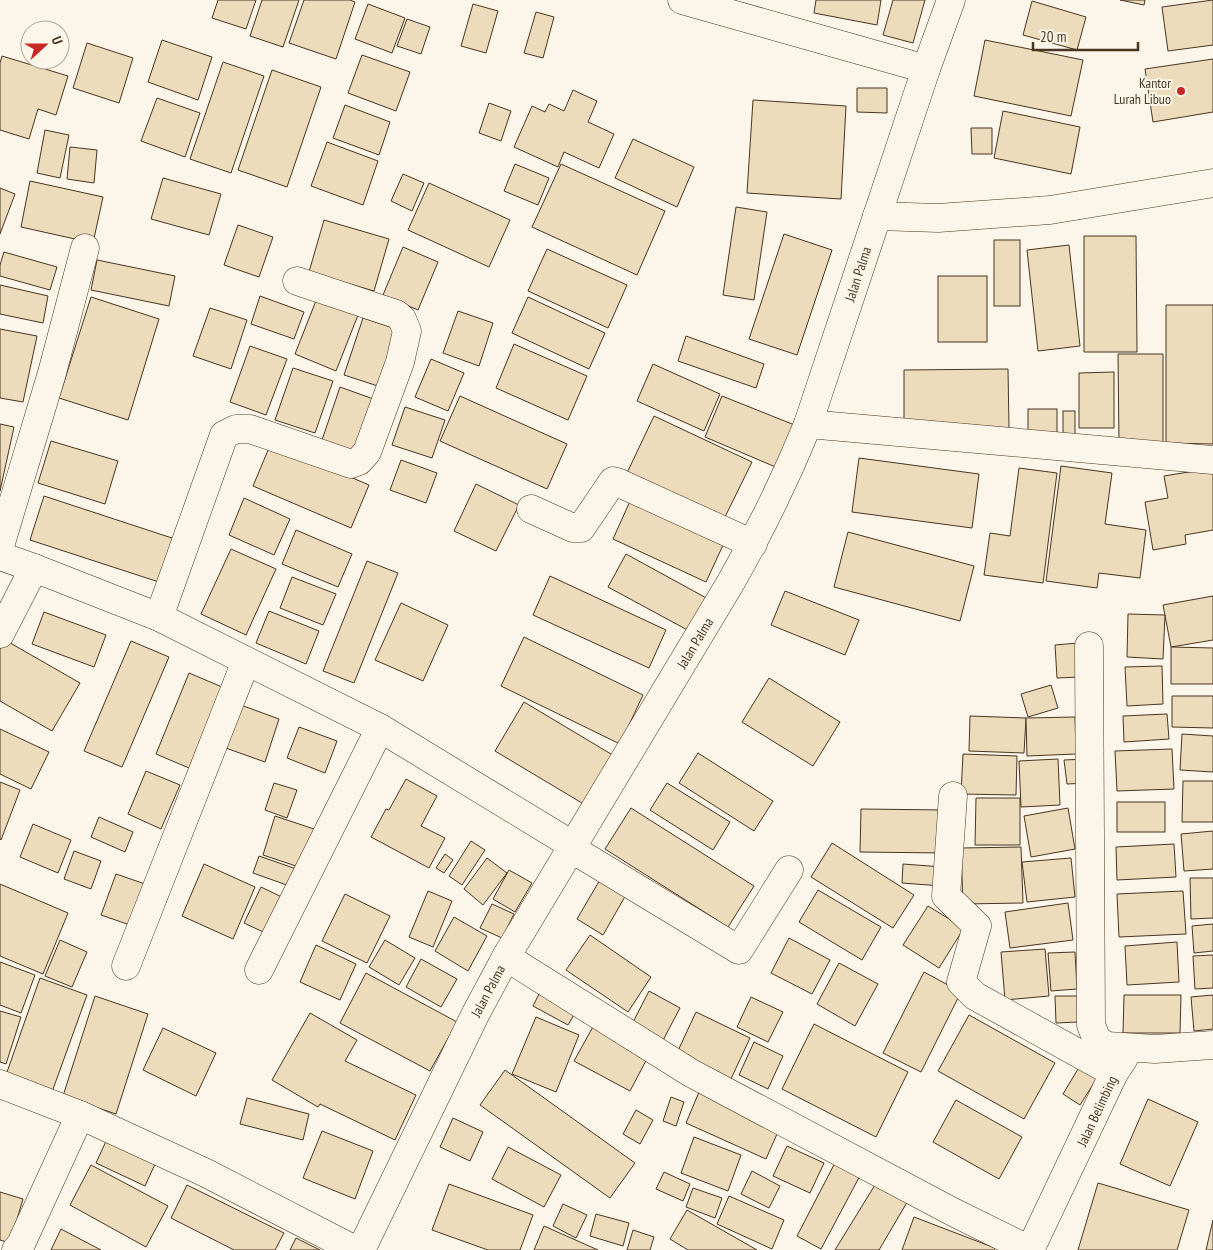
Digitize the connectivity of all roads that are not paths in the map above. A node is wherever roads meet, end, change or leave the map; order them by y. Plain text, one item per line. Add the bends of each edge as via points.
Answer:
1 (682, 0) edge
2 (951, 0) edge
3 (926, 68) junction
4 (1213, 183) edge
5 (877, 216) junction
6 (85, 248) dead end
7 (297, 281) dead end
8 (808, 424) junction
9 (1213, 460) edge
10 (531, 509) dead end
11 (752, 544) junction
12 (0, 546) edge
13 (0, 556) edge
14 (34, 568) junction
15 (159, 617) junction
16 (0, 634) edge
17 (1089, 646) dead end
18 (246, 661) junction
19 (380, 728) junction
20 (953, 796) dead end
21 (573, 847) junction
22 (789, 870) dead end
23 (506, 958) junction
24 (126, 966) dead end
25 (259, 970) dead end
26 (1213, 1045) edge
27 (1130, 1048) junction
28 (1114, 1073) junction
29 (0, 1084) edge
30 (80, 1116) junction
31 (16, 1250) edge
32 (355, 1250) edge
33 (361, 1250) edge
34 (1030, 1250) edge

1 - 3 street
2 - 3 street, Jalan Palma
3 - 5 street, Jalan Palma
4 - 5 street via 1050,210 938,218
5 - 8 street, Jalan Palma
6 - 12 street via 52,373
7 - 15 street via 396,314 407,331 400,362 368,452 351,464 250,429 236,429 224,435
8 - 9 street
8 - 11 street, Jalan Palma via 794,460
10 - 11 street via 573,528 581,528 613,481
11 - 21 street, Jalan Palma
13 - 14 street
14 - 15 street
14 - 16 street
15 - 18 street
17 - 27 street via 1091,1025 1097,1040 1107,1046
18 - 19 street
18 - 24 street
19 - 21 street
19 - 25 street
20 - 28 street via 946,896 977,926 961,982 975,996
21 - 22 street via 739,950
21 - 23 street, Jalan Palma
23 - 33 street, Jalan Palma
23 - 34 street via 699,1078
26 - 27 street
27 - 28 street, Jalan Belimbing
28 - 34 street, Jalan Belimbing
29 - 30 street
30 - 31 street
30 - 32 street via 206,1173

